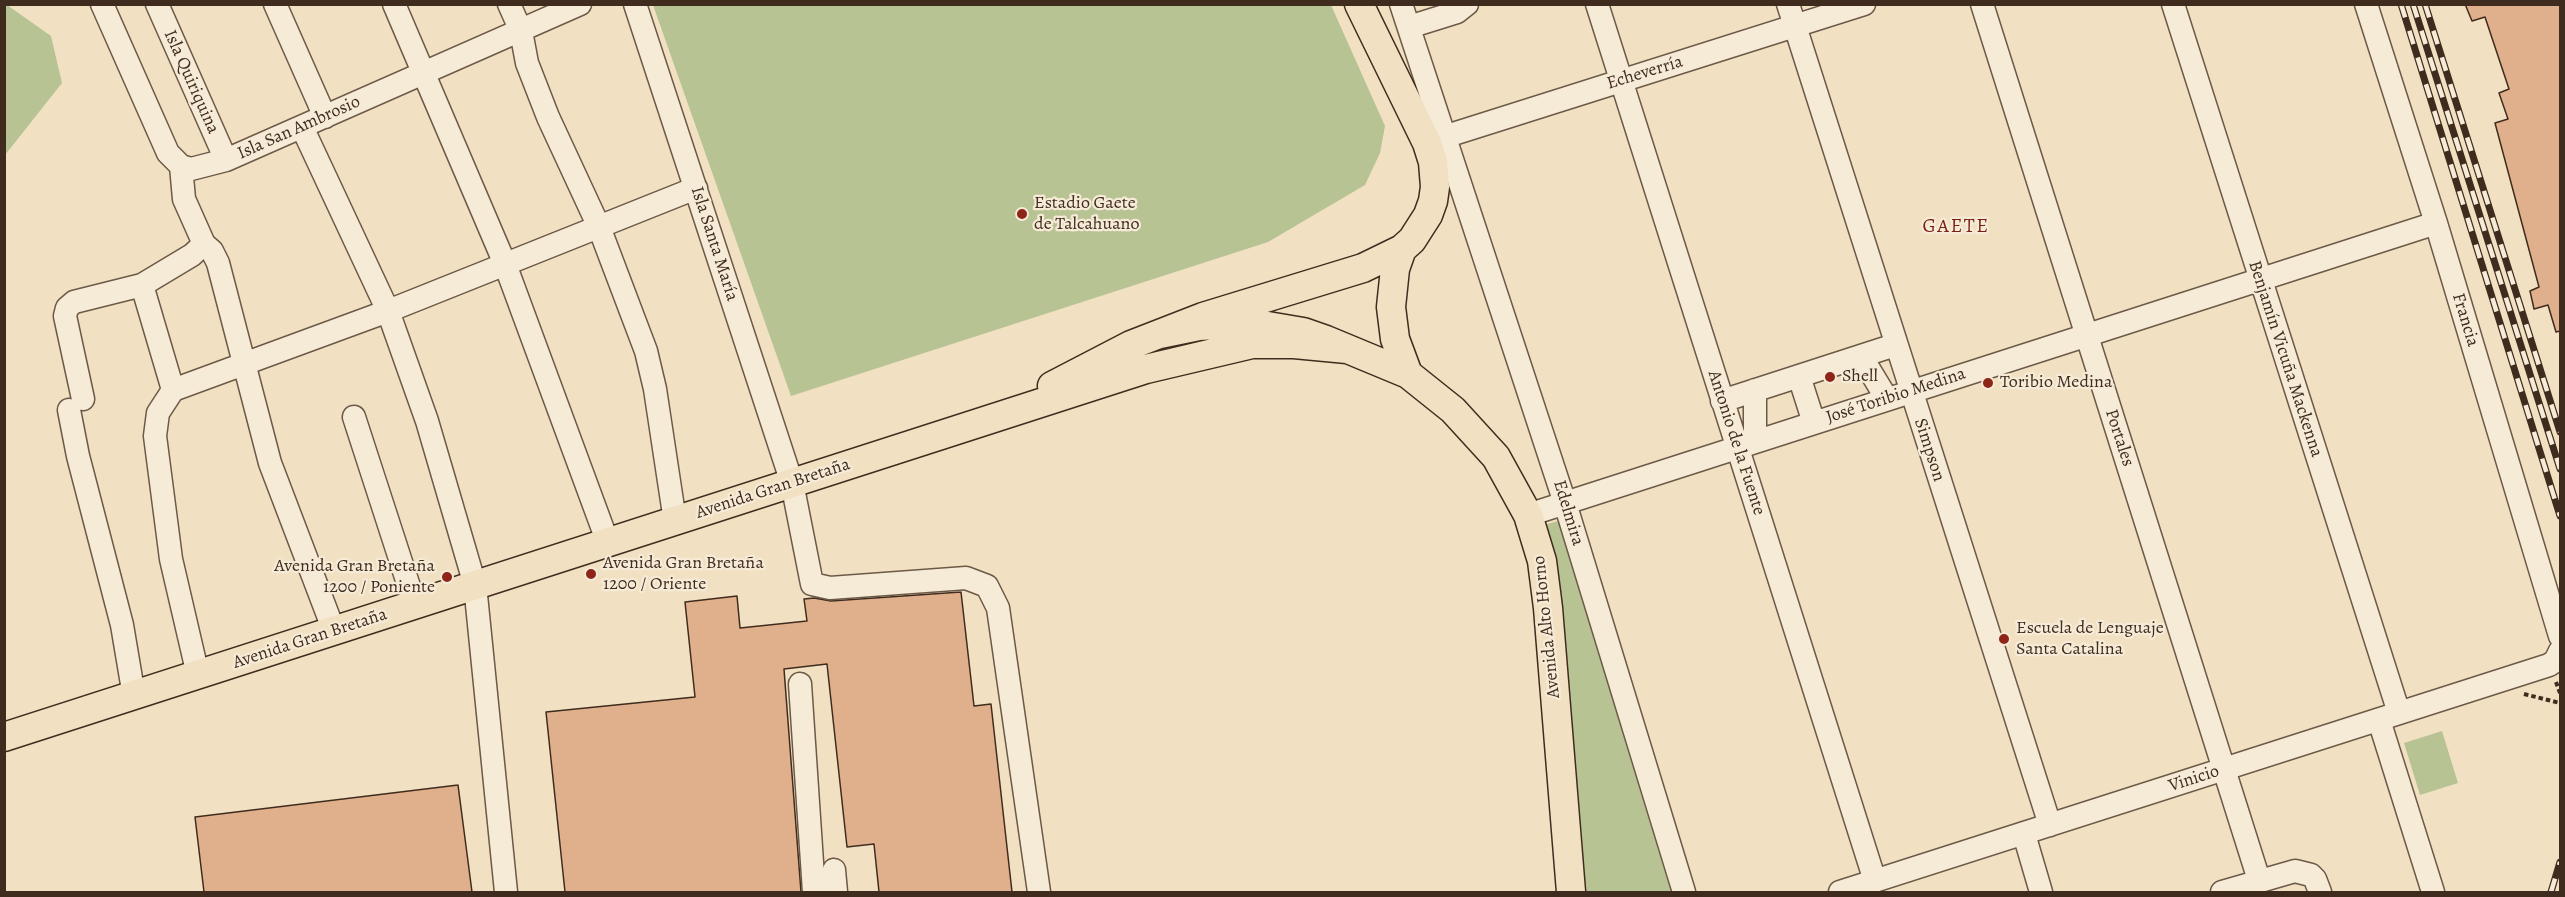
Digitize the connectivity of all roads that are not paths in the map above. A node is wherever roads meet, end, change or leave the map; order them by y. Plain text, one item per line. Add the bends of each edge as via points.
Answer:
1 (102, 4) edge
2 (156, 4) edge
3 (275, 4) edge
4 (394, 4) edge
5 (509, 4) edge
6 (580, 4) edge
7 (635, 4) edge
8 (1359, 4) edge
9 (1401, 4) edge
10 (1467, 4) edge
11 (1597, 4) edge
12 (1788, 4) edge
13 (1864, 4) edge
14 (1982, 4) edge
15 (2173, 4) edge
16 (2366, 4) edge
17 (1795, 26) junction
18 (1409, 27) junction
19 (521, 31) junction
20 (423, 74) junction
21 (1621, 81) junction
22 (324, 117) junction
23 (302, 127) junction
24 (1436, 140) junction
25 (226, 160) junction
26 (181, 166) junction
27 (696, 188) junction
28 (2436, 223) junction
29 (599, 227) junction
30 (204, 244) junction
31 (1402, 249) junction
32 (505, 264) junction
33 (2259, 279) junction
34 (142, 285) junction
35 (1248, 303) junction
36 (388, 311) junction
37 (1216, 324) junction
38 (1160, 334) junction
39 (2086, 335) junction
40 (1895, 345) junction
41 (1347, 349) junction
42 (1861, 356) junction
43 (246, 365) junction
44 (1146, 369) junction
45 (1408, 374) junction
46 (1799, 376) junction
47 (173, 390) junction
48 (1755, 390) junction
49 (1910, 392) junction
50 (1887, 399) junction
51 (1722, 401) junction
52 (354, 417) dead end
53 (993, 418) junction
54 (1814, 423) junction
55 (1746, 445) junction
56 (792, 483) junction
57 (1565, 503) junction
58 (1528, 515) junction
59 (675, 521) junction
60 (608, 543) junction
61 (475, 585) junction
62 (415, 605) junction
63 (334, 631) junction
64 (2560, 636) edge
65 (2555, 658) edge
66 (198, 675) junction
67 (800, 684) dead end
68 (134, 696) junction
69 (2389, 717) junction
70 (4, 737) edge
71 (2225, 769) junction
72 (2050, 825) junction
73 (2024, 834) junction
74 (834, 870) dead end
75 (2259, 880) junction
76 (1875, 881) junction
77 (506, 892) edge
78 (814, 892) edge
79 (836, 892) edge
80 (1039, 892) edge
81 (1571, 892) edge
82 (1684, 892) edge
83 (1840, 892) edge
84 (2041, 892) edge
85 (2222, 892) edge
86 (2320, 892) edge
87 (2433, 892) edge

1 - 26 street via 168,153
2 - 25 street, Isla Quiriquina
3 - 22 street
4 - 20 street
5 - 19 street
6 - 19 street, Isla San Ambrosio
7 - 27 street, Isla Santa María
8 - 24 main road
9 - 18 street
10 - 18 street via 1457,12
11 - 21 street, Antonio de la Fuente
12 - 17 street, Simpson
13 - 17 street, Echeverría
14 - 39 street, Portales
15 - 33 street, Benjamín Vicuña Mackenna
16 - 28 street, Francia
17 - 21 street, Echeverría
17 - 40 street, Simpson
18 - 24 street
19 - 20 street, Isla San Ambrosio
19 - 29 street via 527,63 548,117
20 - 22 street, Isla San Ambrosio
20 - 32 street
21 - 24 street, Echeverría
21 - 51 street, Antonio de la Fuente
22 - 23 street, Isla San Ambrosio
23 - 25 street, Isla San Ambrosio
23 - 36 street
24 - 31 main road via 1433,201 1421,228
24 - 57 street, Edelmira
25 - 26 street, Isla San Ambrosio via 203,168
26 - 30 street via 184,199
27 - 29 street
27 - 56 street, Isla Santa María
28 - 33 street, José Toribio Medina
28 - 64 street, Francia
29 - 32 street
29 - 59 street via 646,351
30 - 34 street
30 - 43 street via 218,262
31 - 35 main road, Avenida Gran Bretaña via 1355,271
31 - 45 main road via 1395,268 1391,307 1395,339
32 - 36 street
32 - 60 street
33 - 39 street, José Toribio Medina
33 - 69 street, Benjamín Vicuña Mackenna
34 - 47 street
34 - 68 street via 74,302 65,312 80,466 122,625
35 - 37 main road, Avenida Gran Bretaña
35 - 38 main road, Avenida Gran Bretaña
36 - 43 street
36 - 61 street via 427,421
37 - 38 main road, Avenida Gran Bretaña
37 - 41 main road, Avenida Gran Bretaña via 1277,326
37 - 44 main road
38 - 53 main road, Avenida Gran Bretaña via 1091,364
39 - 49 street, José Toribio Medina
39 - 71 street, Portales
40 - 42 street
40 - 49 street, Simpson
41 - 44 main road, Avenida Gran Bretaña via 1252,344
41 - 45 main road, Avenida Gran Bretaña
42 - 46 street
42 - 50 street
43 - 47 street
43 - 63 street via 270,463
44 - 53 main road, Avenida Gran Bretaña
45 - 58 main road, Avenida Alto Horno via 1478,435 1508,476
46 - 48 street
46 - 54 street
47 - 66 street via 158,413 155,436 171,560
48 - 51 street
48 - 55 street
49 - 50 street, José Toribio Medina
49 - 72 street, Simpson
50 - 54 street, José Toribio Medina
51 - 55 street, Antonio de la Fuente
52 - 62 street
53 - 56 main road, Avenida Gran Bretaña
54 - 55 street, José Toribio Medina
55 - 57 street, José Toribio Medina
55 - 76 street, Antonio de la Fuente
56 - 59 main road, Avenida Gran Bretaña
56 - 80 street, Isla Santa María via 812,584 830,588 966,578 987,586 998,608
57 - 58 street, José Toribio Medina
57 - 82 street, Edelmira
58 - 81 main road, Avenida Alto Horno via 1546,584
59 - 60 main road, Avenida Gran Bretaña
60 - 61 main road, Avenida Gran Bretaña
61 - 62 main road, Avenida Gran Bretaña
61 - 77 street
62 - 63 main road, Avenida Gran Bretaña
63 - 66 main road, Avenida Gran Bretaña
65 - 69 street, Vinicio
66 - 68 main road, Avenida Gran Bretaña
67 - 78 street
68 - 70 main road, Avenida Gran Bretaña
69 - 71 street, Vinicio
69 - 87 street, Benjamín Vicuña Mackenna
71 - 72 street, Vinicio
71 - 75 street, Portales
72 - 73 street, Vinicio
73 - 76 street, Vinicio
73 - 84 street
74 - 79 street
75 - 85 street
75 - 86 street via 2302,871 2315,879
76 - 83 street, Vinicio

